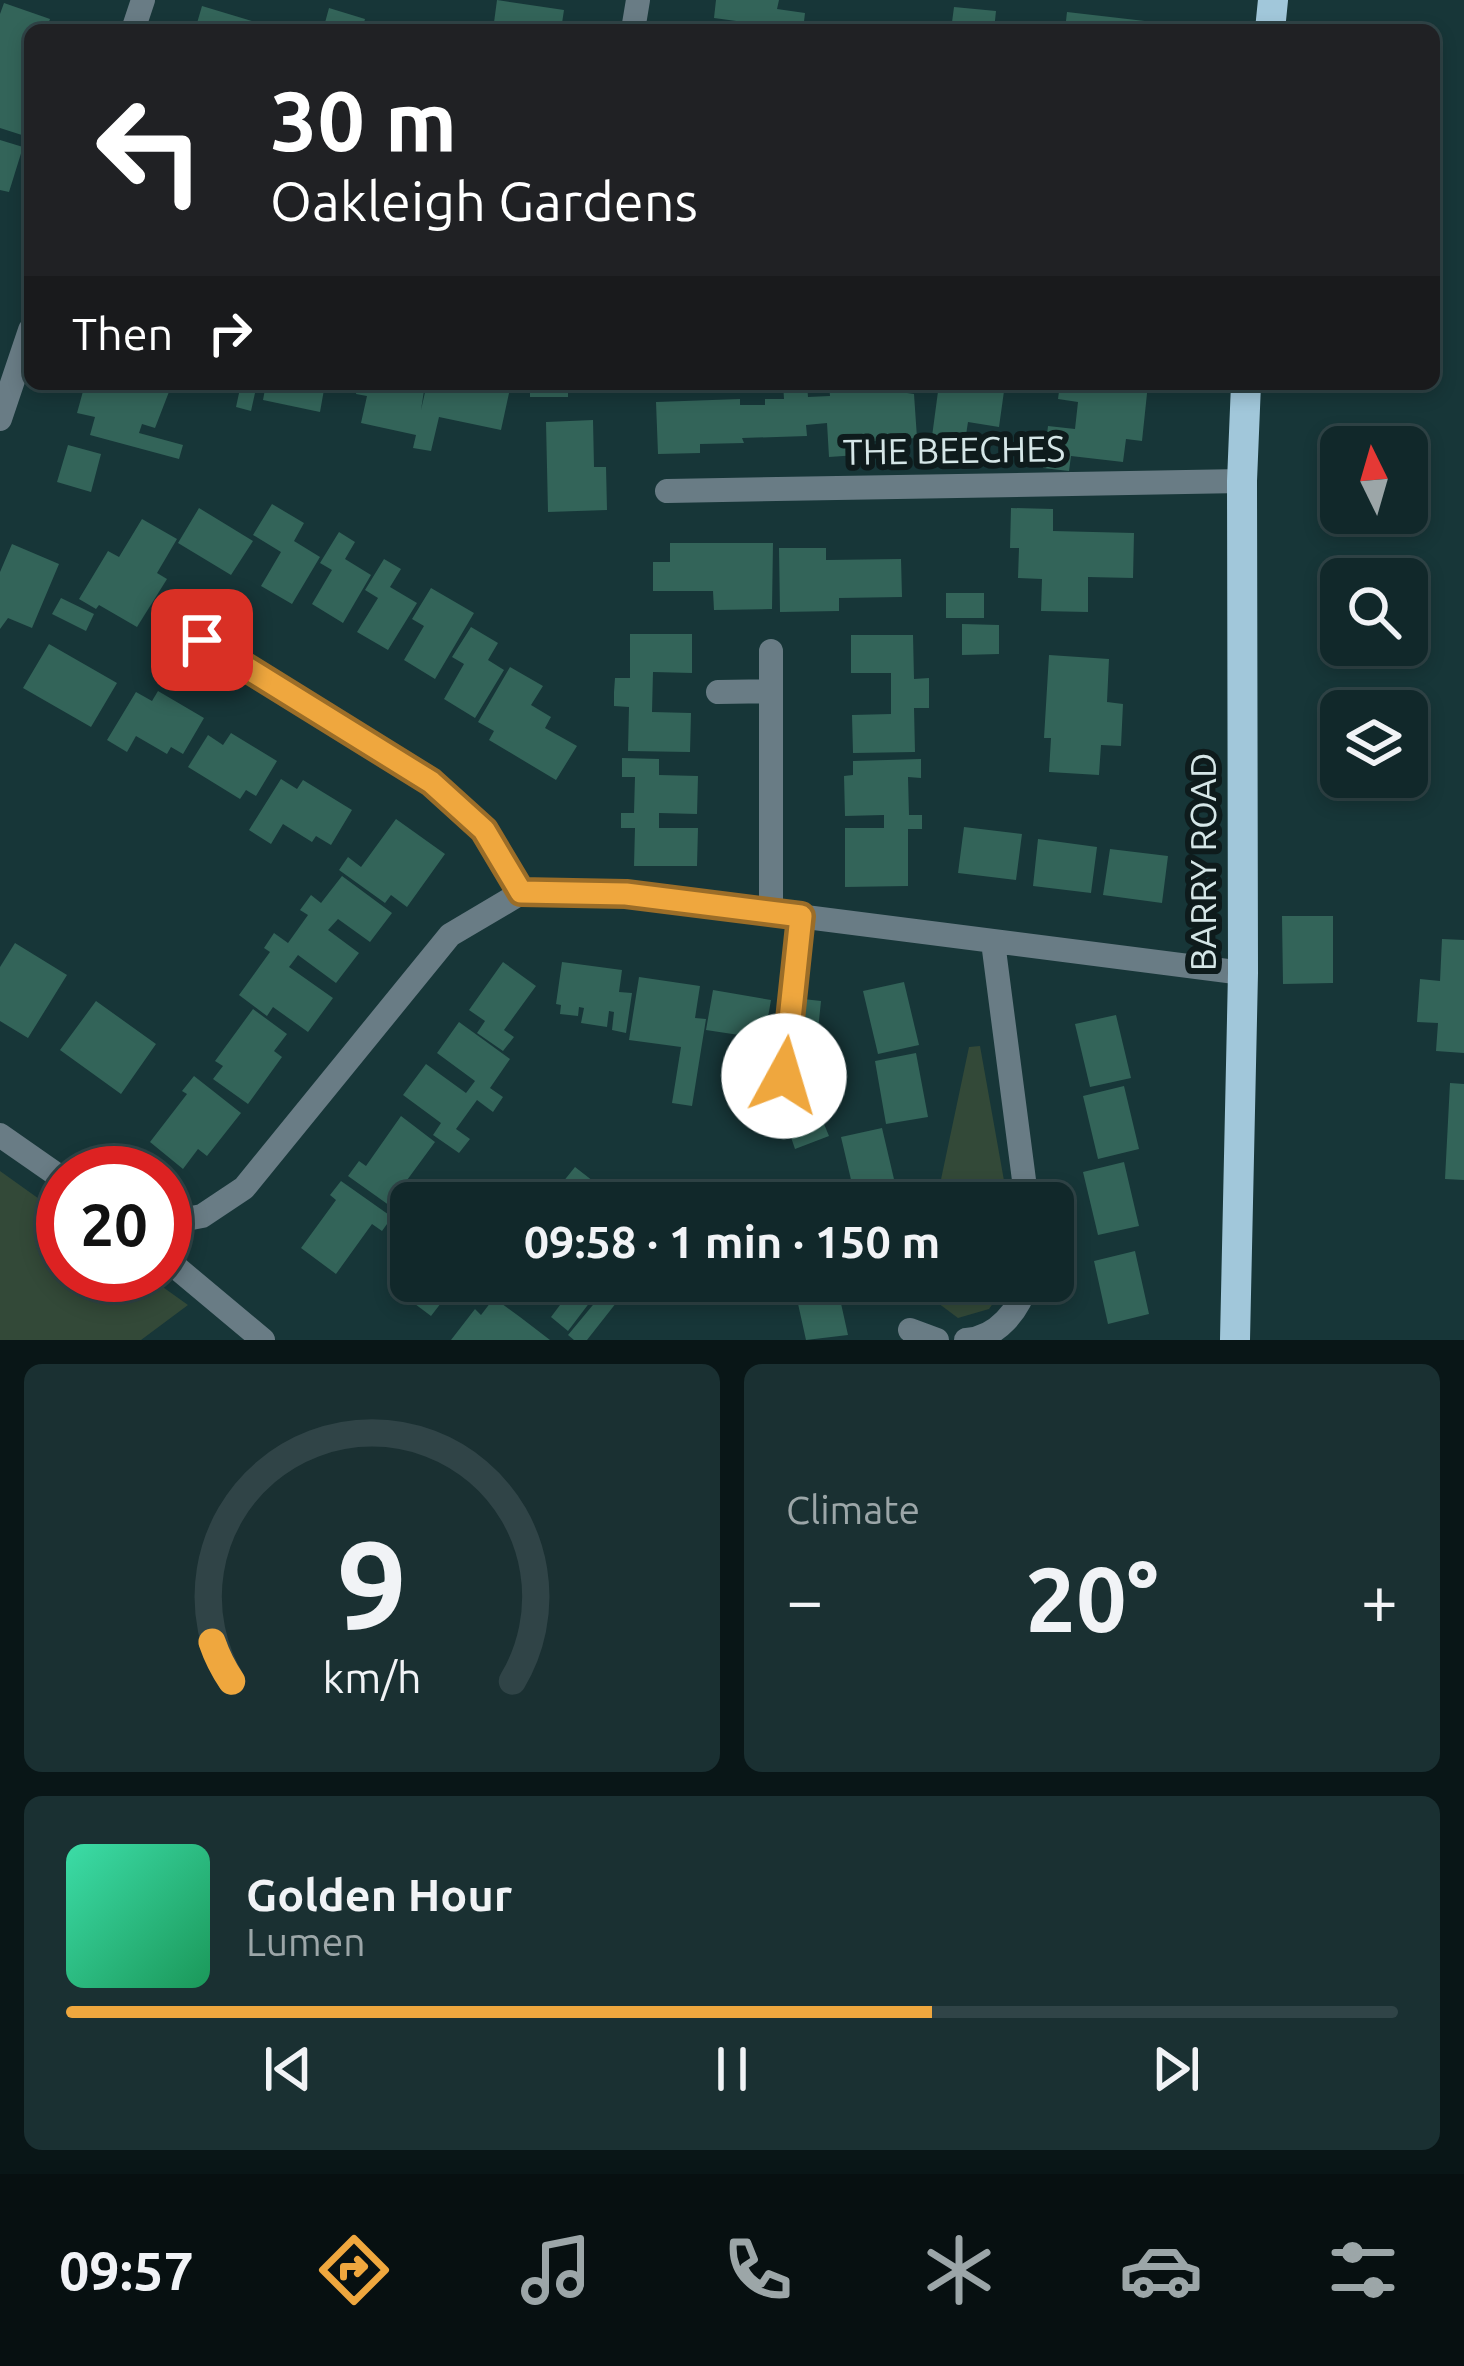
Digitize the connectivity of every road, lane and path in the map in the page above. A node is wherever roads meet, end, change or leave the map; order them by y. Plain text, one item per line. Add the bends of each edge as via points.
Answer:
1 (24, 348) edge
2 (1246, 390) edge
3 (0, 419) edge
4 (1242, 481) junction
5 (667, 491) dead end
6 (202, 640) dead end
7 (771, 650) dead end
8 (771, 691) junction
9 (718, 692) dead end
10 (521, 892) junction
11 (771, 911) junction
12 (801, 916) junction
13 (993, 942) junction
14 (1243, 973) junction
15 (784, 1076) dead end
16 (0, 1135) edge
17 (36, 1160) edge
18 (1024, 1182) edge
19 (192, 1218) edge
20 (192, 1281) edge
21 (1022, 1302) edge
22 (910, 1330) dead end
23 (262, 1340) edge
24 (937, 1340) edge
25 (966, 1340) edge
26 (1235, 1340) edge

1 - 3 street
2 - 4 main road, BARRY ROAD
4 - 5 street, THE BEECHES
4 - 14 main road, BARRY ROAD
6 - 10 street via 431,782 484,830
7 - 8 street
8 - 9 street
8 - 11 street
10 - 11 street
10 - 19 street via 449,935 244,1188
11 - 12 street
12 - 13 street
12 - 15 street
13 - 14 street
13 - 18 street
14 - 26 main road, BARRY ROAD
16 - 17 street
20 - 23 street
21 - 25 street via 984,1339
22 - 24 street

